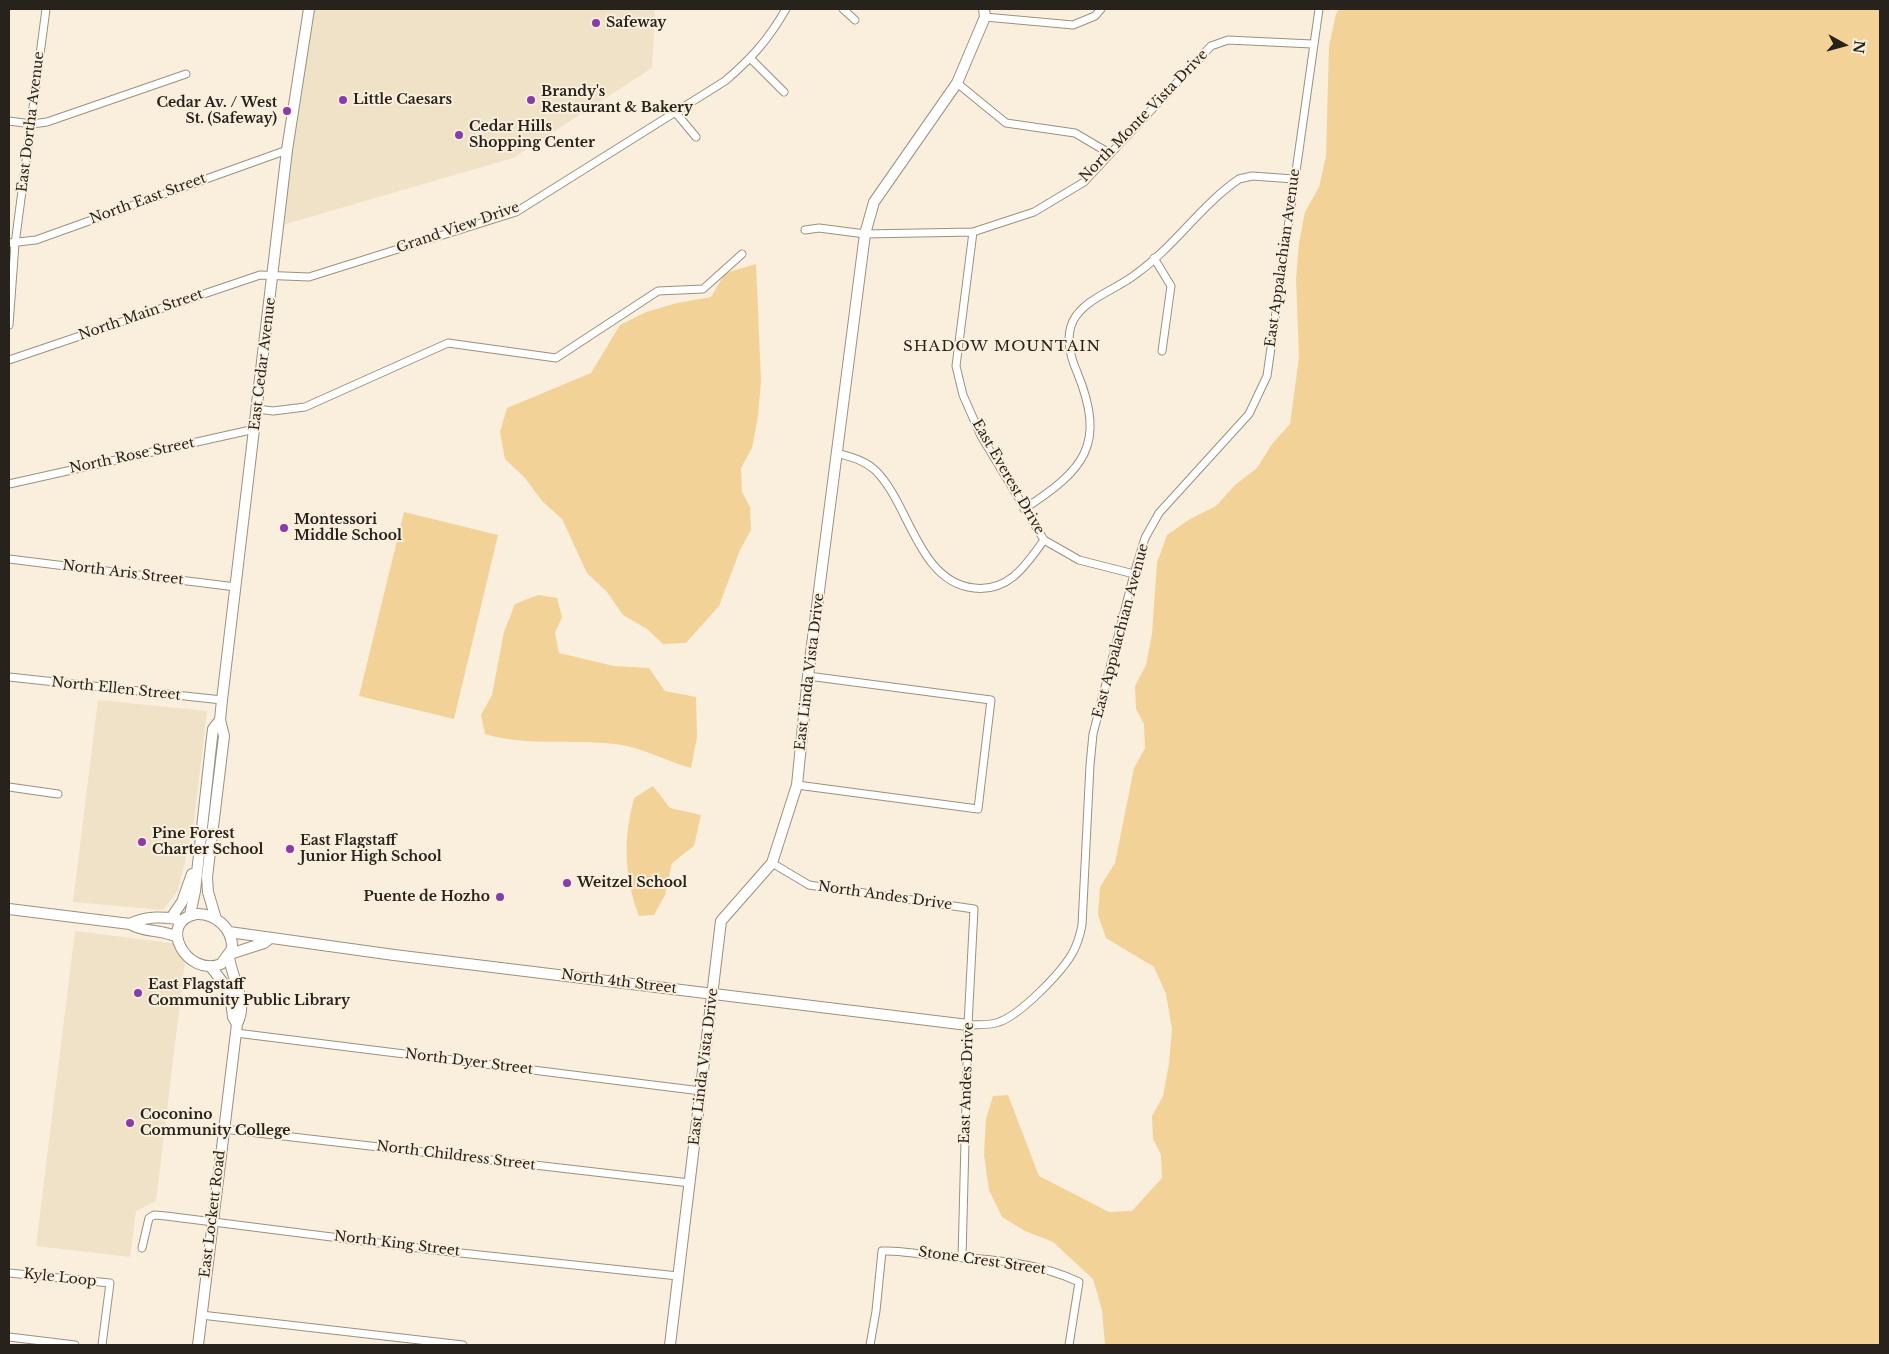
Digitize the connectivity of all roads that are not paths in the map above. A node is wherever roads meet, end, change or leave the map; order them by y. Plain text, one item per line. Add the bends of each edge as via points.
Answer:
1 (46, 9) edge
2 (309, 9) edge
3 (786, 9) edge
4 (843, 9) edge
5 (1101, 9) edge
6 (1319, 9) edge
7 (985, 13) edge
8 (855, 20) dead end
9 (1312, 44) junction
10 (751, 59) junction
11 (186, 74) dead end
12 (957, 83) junction
13 (784, 92) dead end
14 (676, 113) junction
15 (9, 121) edge
16 (32, 124) junction
17 (696, 137) dead end
18 (287, 150) junction
19 (1109, 153) junction
20 (1294, 179) junction
21 (805, 230) dead end
22 (973, 232) junction
23 (865, 234) junction
24 (12, 243) edge
25 (742, 254) dead end
26 (1154, 258) junction
27 (274, 276) junction
28 (9, 325) edge
29 (1162, 352) dead end
30 (9, 360) edge
31 (257, 409) junction
32 (255, 429) junction
33 (837, 453) junction
34 (9, 484) edge
35 (1024, 509) junction
36 (1044, 540) junction
37 (9, 559) edge
38 (1134, 574) junction
39 (236, 587) junction
40 (808, 676) junction
41 (9, 677) edge
42 (222, 700) junction
43 (220, 720) junction
44 (796, 785) junction
45 (9, 787) edge
46 (58, 794) dead end
47 (772, 863) junction
48 (196, 864) junction
49 (9, 909) edge
50 (974, 909) joint
51 (187, 917) junction
52 (171, 918) junction
53 (216, 919) junction
54 (130, 924) junction
55 (229, 932) junction
56 (177, 937) junction
57 (269, 939) junction
58 (230, 955) junction
59 (211, 967) junction
60 (712, 994) junction
61 (968, 1024) junction
62 (237, 1029) junction
63 (701, 1091) junction
64 (223, 1129) junction
65 (690, 1183) junction
66 (212, 1220) junction
67 (142, 1248) dead end
68 (962, 1258) junction
69 (9, 1273) edge
70 (678, 1276) junction
71 (201, 1315) junction
72 (9, 1337) edge
73 (75, 1345) edge
74 (102, 1345) edge
75 (198, 1345) edge
76 (463, 1345) edge
77 (670, 1345) edge
78 (870, 1345) edge
79 (1069, 1345) edge

1 - 16 street, East Dortha Avenue
2 - 18 street, East Cedar Avenue
3 - 10 street, Grand View Drive via 769,38
4 - 8 street
5 - 7 street via 1095,16 1074,25
6 - 9 street, East Appalachian Avenue
7 - 12 street, East Linda Vista Drive
9 - 19 street, North Monte Vista Drive via 1228,40 1211,46
9 - 20 street, East Appalachian Avenue
10 - 13 street
10 - 14 street, Grand View Drive via 725,81
11 - 16 street via 47,122
12 - 19 street via 1006,123 1075,133
12 - 23 street, East Linda Vista Drive via 874,202
14 - 17 street
14 - 27 street, Grand View Drive via 516,212 326,273 309,277
15 - 16 street
16 - 24 street, East Dortha Avenue
18 - 24 street, North East Street via 36,240
18 - 27 street, East Cedar Avenue
19 - 22 street, North Monte Vista Drive via 1084,182 1034,212
20 - 26 street via 1252,176 1239,179
20 - 38 street, East Appalachian Avenue via 1267,376 1260,396 1249,414 1159,513 1145,538
21 - 23 street, North Monte Vista Drive via 819,228
22 - 23 street, North Monte Vista Drive
22 - 35 street, East Everest Drive via 956,366 958,381 981,436
23 - 33 street, East Linda Vista Drive
24 - 28 street, East Dortha Avenue
25 - 31 street via 703,289 658,291 556,358 448,343 305,407 273,411
26 - 29 street via 1171,286
26 - 35 street via 1120,286 1083,308 1073,322 1068,340 1071,359 1089,407 1089,440 1071,474 1058,487
27 - 30 street, North Main Street via 260,275
27 - 31 street, East Cedar Avenue
31 - 32 street, East Cedar Avenue
32 - 34 street, North Rose Street
32 - 39 street, East Cedar Avenue
33 - 36 street via 856,458 876,471 944,578 981,589 1003,584 1024,568
33 - 40 street, East Linda Vista Drive
35 - 36 street, East Everest Drive
36 - 38 street, East Everest Drive via 1079,560
37 - 39 street, North Aris Street
38 - 61 street, East Appalachian Avenue via 1094,734 1082,925 1078,943 1057,972 1013,1016 997,1023
39 - 42 street, East Cedar Avenue
40 - 44 street, East Linda Vista Drive
40 - 44 street via 992,700 978,809
41 - 42 street, North Ellen Street
42 - 43 street, East Cedar Avenue
43 - 48 street, East Cedar Avenue via 213,729
43 - 53 street, East Cedar Avenue via 224,736 207,877
44 - 47 street, East Linda Vista Drive
45 - 46 street
47 - 50 street, North Andes Drive via 809,885
47 - 60 street, East Linda Vista Drive via 721,921
48 - 51 street, East Cedar Avenue via 195,891
48 - 52 street via 182,902
49 - 54 street
50 - 61 street, East Andes Drive
51 - 52 street
51 - 53 street via 207,914
51 - 56 street via 178,929
52 - 54 street via 140,918
53 - 55 street
54 - 56 street via 140,930 161,931
55 - 57 street, North 4th Street
55 - 58 street
56 - 59 street via 180,948 189,958
57 - 58 street
57 - 60 street, North 4th Street
58 - 59 street via 221,964
58 - 62 street, East Lockett Road via 241,998
59 - 62 street, East Lockett Road via 230,992
60 - 61 street, North 4th Street
60 - 63 street, East Linda Vista Drive
61 - 68 street, East Andes Drive
62 - 63 street, North Dyer Street
62 - 64 street, East Lockett Road
63 - 65 street, East Linda Vista Drive
64 - 65 street, North Childress Street
64 - 66 street, East Lockett Road
65 - 70 street, East Linda Vista Drive
66 - 67 street, North King Street via 154,1215 149,1218
66 - 70 street, North King Street via 442,1251
66 - 71 street, East Lockett Road
68 - 78 street, Stone Crest Street via 902,1250 882,1251
68 - 79 street, Stone Crest Street via 1018,1263 1060,1273 1079,1282
69 - 74 street, Kyle Loop via 110,1283
70 - 77 street, East Linda Vista Drive
71 - 75 street, East Lockett Road
71 - 76 street
72 - 73 street

